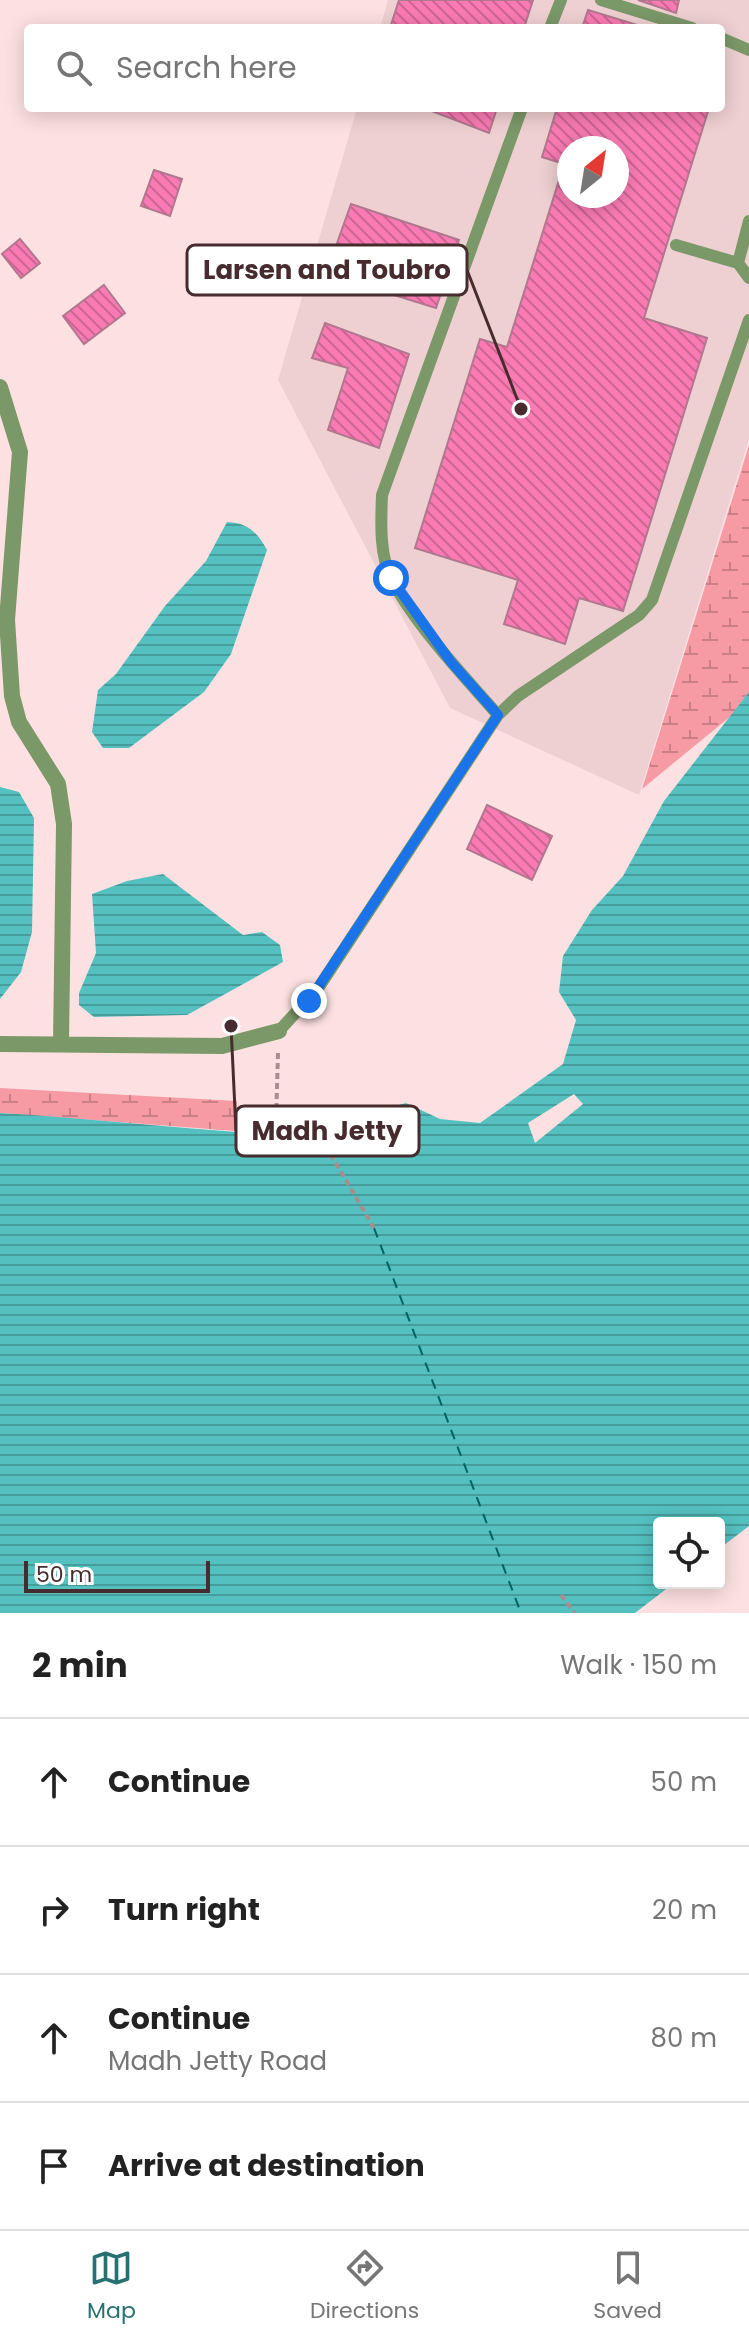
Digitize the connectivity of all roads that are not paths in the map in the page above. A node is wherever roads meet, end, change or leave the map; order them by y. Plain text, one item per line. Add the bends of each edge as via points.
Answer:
1 (561, 0) edge
2 (601, 0) edge
3 (552, 24) edge
4 (679, 24) edge
5 (725, 40) edge
6 (749, 50) edge
7 (521, 112) edge
8 (749, 221) edge
9 (676, 245) dead end
10 (738, 263) junction
11 (749, 278) edge
12 (749, 320) edge
13 (0, 387) edge
14 (498, 715) junction
15 (279, 1031) joint
16 (0, 1044) edge
17 (61, 1044) junction

1 - 3 lane
2 - 4 lane
5 - 6 lane
7 - 14 lane via 382,495 381,520 391,578 451,662
8 - 10 lane
9 - 10 lane
10 - 11 lane
12 - 14 lane via 652,600 639,615
13 - 17 street via 20,452 7,620 12,696 19,722 58,784 64,824
14 - 15 lane via 319,987
15 - 17 street via 222,1046
16 - 17 street

